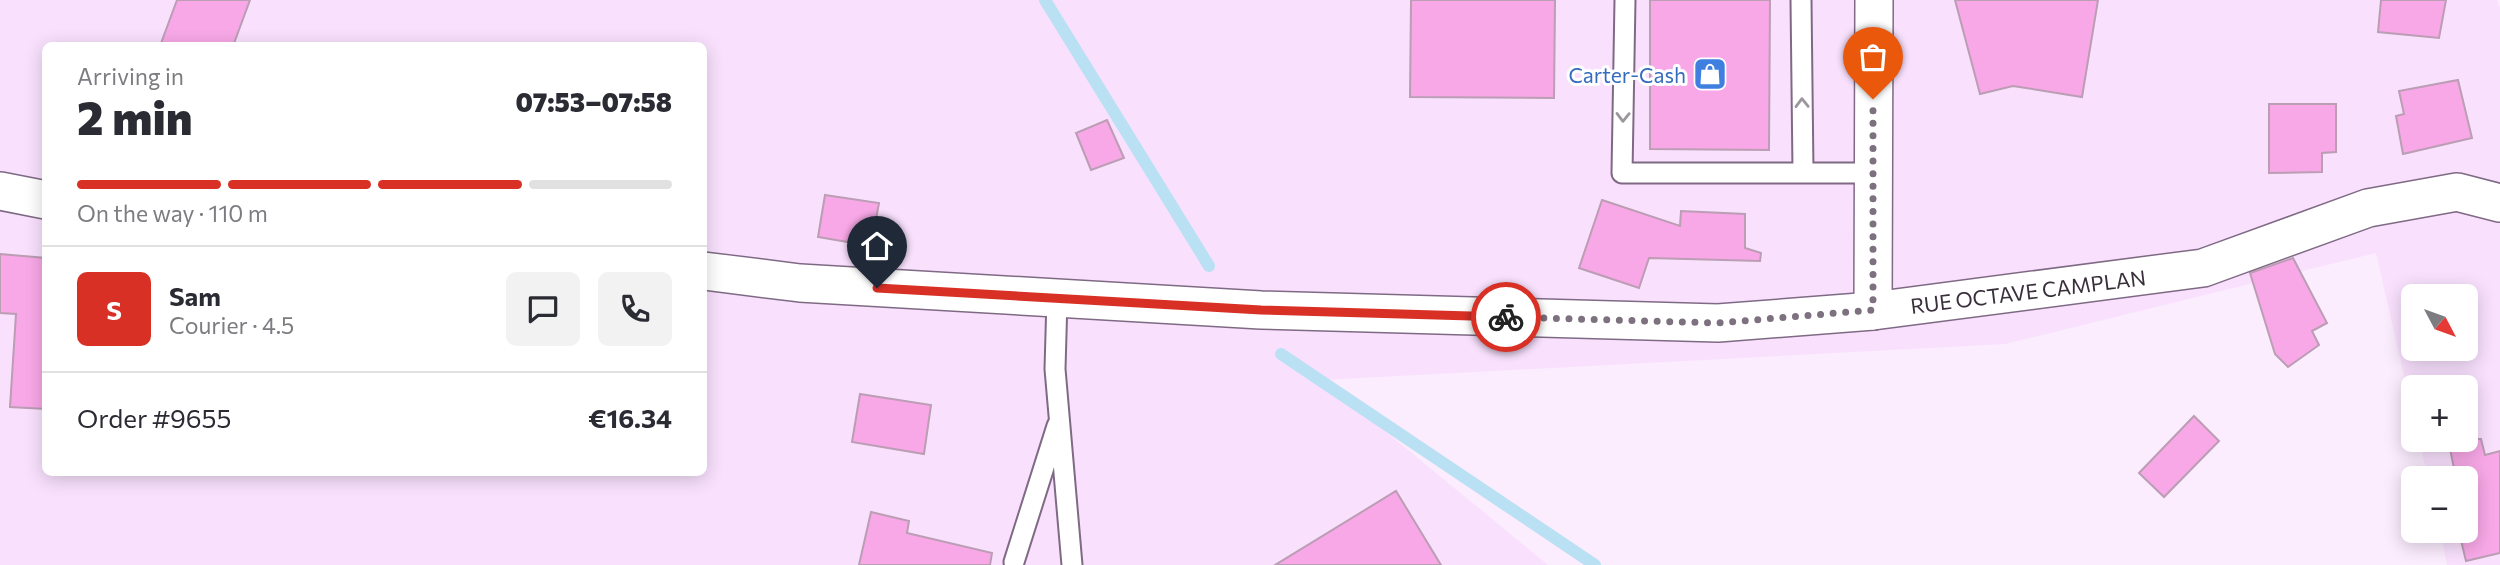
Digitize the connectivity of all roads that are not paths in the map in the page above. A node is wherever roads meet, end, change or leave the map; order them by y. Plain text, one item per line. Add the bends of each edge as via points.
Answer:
1 (1625, 0) edge
2 (1801, 0) edge
3 (1874, 0) edge
4 (1803, 171) junction
5 (1873, 173) junction
6 (0, 191) edge
7 (42, 199) edge
8 (2500, 203) edge
9 (707, 271) edge
10 (1057, 299) junction
11 (1873, 310) junction
12 (1059, 418) junction
13 (1014, 562) dead end
14 (1072, 565) edge

1 -> 4 lane via 1622,173
4 -> 2 lane
3 - 5 street
4 - 5 lane
5 - 11 street
6 - 7 street
8 - 11 street, RUE OCTAVE CAMPLAN via 2457,192 2368,208 2203,268
9 - 10 street, RUE OCTAVE CAMPLAN via 800,283
10 - 11 street, RUE OCTAVE CAMPLAN via 1261,310 1718,323
10 - 12 lane
12 - 13 lane
12 - 14 lane

